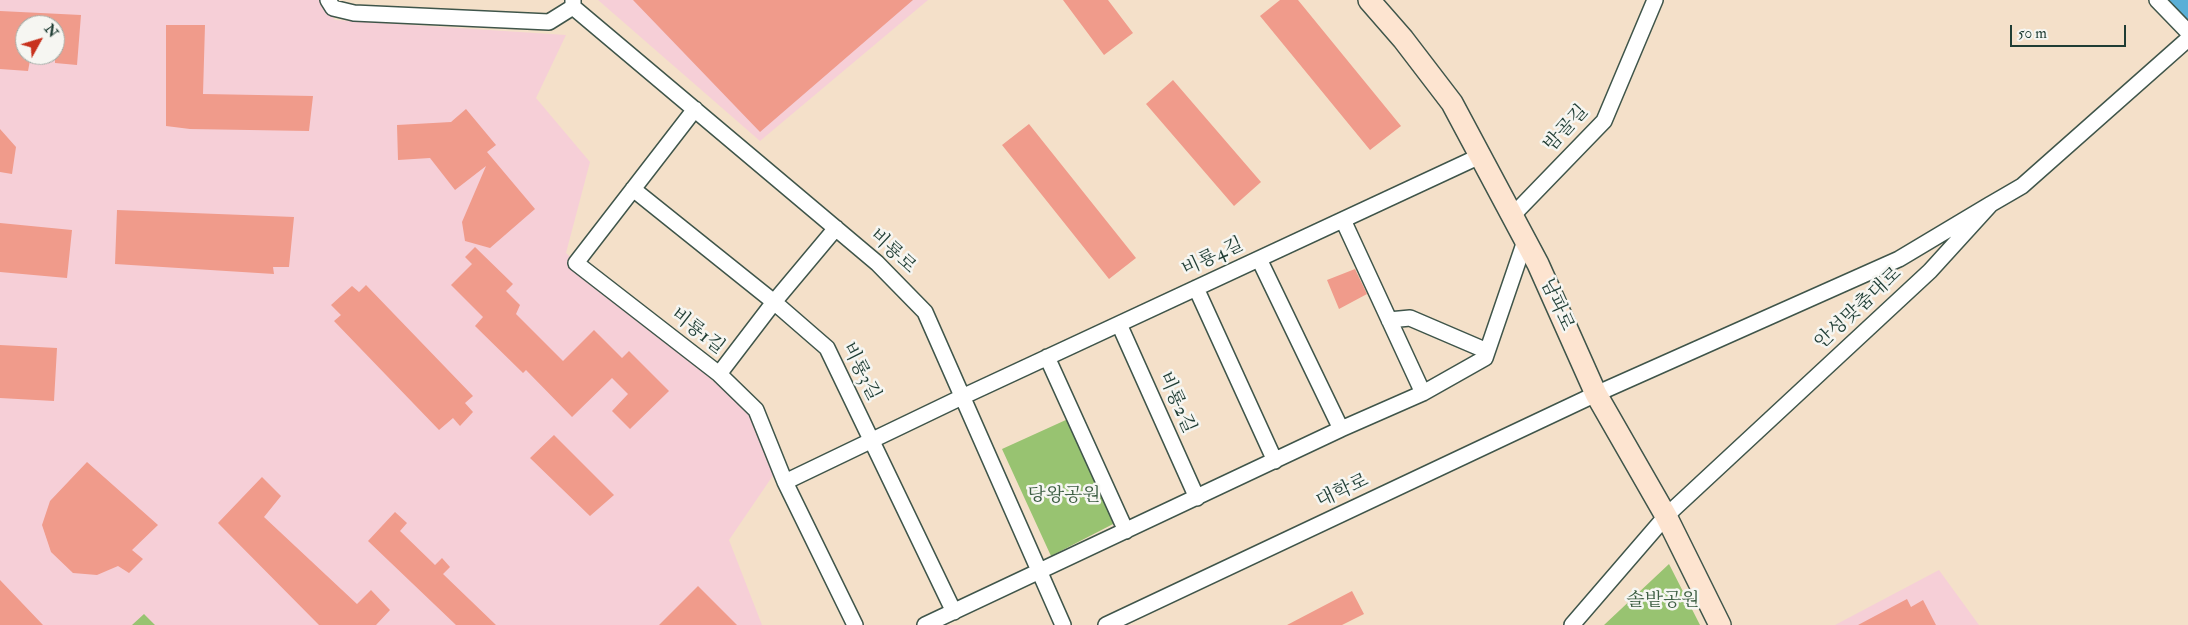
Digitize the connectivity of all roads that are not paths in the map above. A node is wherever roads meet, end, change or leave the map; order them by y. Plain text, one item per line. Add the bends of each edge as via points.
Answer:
1 (328, 0) edge
2 (1369, 0) edge
3 (1655, 0) edge
4 (2157, 0) edge
5 (573, 3) edge
6 (2188, 32) edge
7 (2188, 39) edge
8 (695, 109) junction
9 (1480, 156) junction
10 (633, 189) junction
11 (1991, 204) junction
12 (1512, 216) junction
13 (1342, 220) junction
14 (836, 228) junction
15 (1525, 241) junction
16 (1259, 259) junction
17 (1196, 288) junction
18 (774, 302) junction
19 (1389, 320) junction
20 (1119, 324) junction
21 (1487, 351) junction
22 (1047, 358) junction
23 (719, 374) junction
24 (1424, 392) junction
25 (1596, 394) junction
26 (962, 396) junction
27 (1341, 429) junction
28 (871, 441) junction
29 (1275, 461) junction
30 (786, 482) junction
31 (1197, 498) junction
32 (1666, 516) junction
33 (1126, 530) junction
34 (1040, 570) junction
35 (954, 612) junction
36 (855, 625) edge
37 (925, 625) edge
38 (1063, 625) edge
39 (1106, 625) edge
40 (1572, 625) edge
41 (1720, 625) edge

1 - 5 street via 333,8 354,13 549,22
2 - 9 street, 남파로 via 1452,103
3 - 12 street, 밤골길 via 1604,121
4 - 6 street
5 - 8 street, 비룡로
7 - 11 street, 안성맞춤대로 via 2022,186
8 - 10 street, 비룡1길
8 - 14 street, 비룡로
9 - 12 street, 남파로
9 - 13 street, 비룡4길
10 - 18 street, 비룡3길
10 - 23 street, 비룡1길 via 576,263
11 - 25 street, 대학로 via 1899,259
11 - 32 street, 안성맞춤대로 via 1930,271
12 - 15 street, 남파로
13 - 16 street, 비룡4길
13 - 19 street
14 - 18 street
14 - 26 street, 비룡로 via 877,263 925,312
15 - 21 street
15 - 25 street, 남파로
16 - 17 street, 비룡4길
16 - 27 street
17 - 20 street, 비룡4길
17 - 29 street
18 - 23 street
18 - 28 street, 비룡3길 via 827,348
19 - 21 street via 1410,318
19 - 24 street
20 - 22 street, 비룡4길
20 - 31 street, 비룡2길
21 - 24 street via 1485,358
22 - 26 street, 비룡4길
22 - 33 street
23 - 30 street, 비룡1길 via 756,410
24 - 27 street
25 - 32 street, 남파로
25 - 39 street, 대학로
26 - 28 street, 비룡4길
26 - 34 street, 비룡로
27 - 29 street
28 - 30 street, 비룡4길
28 - 35 street, 비룡3길
29 - 31 street
30 - 36 street, 비룡1길
31 - 33 street
32 - 40 street, 안성맞춤대로
32 - 41 street, 남파로
33 - 34 street
34 - 35 street
34 - 38 street, 비룡로
35 - 37 street

